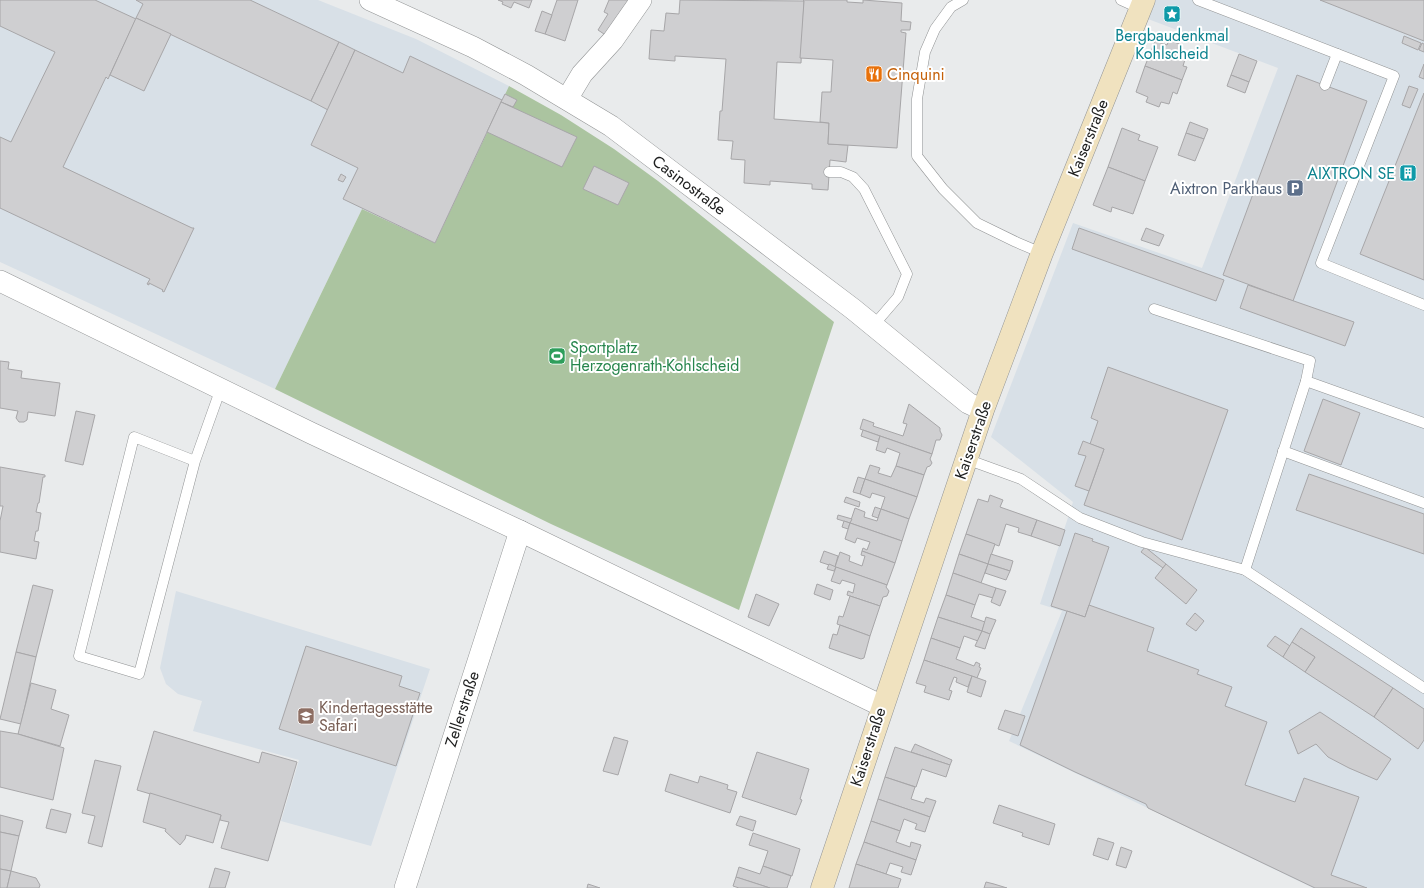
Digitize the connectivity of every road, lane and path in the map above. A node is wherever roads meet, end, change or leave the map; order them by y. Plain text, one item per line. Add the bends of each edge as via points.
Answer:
1 (370, 0) edge
2 (641, 0) edge
3 (963, 0) edge
4 (1121, 0) edge
5 (1198, 0) edge
6 (1210, 2) edge
7 (1143, 4) edge
8 (1337, 54) junction
9 (1325, 85) dead end
10 (567, 99) junction
11 (829, 172) dead end
12 (1042, 253) junction
13 (0, 281) edge
14 (1424, 305) edge
15 (1154, 308) dead end
16 (873, 326) junction
17 (1306, 380) junction
18 (221, 388) junction
19 (983, 410) junction
20 (1424, 423) edge
21 (1283, 451) junction
22 (966, 459) junction
23 (196, 461) junction
24 (1424, 503) edge
25 (520, 531) junction
26 (1245, 570) junction
27 (1424, 688) edge
28 (882, 706) junction
29 (405, 888) edge
30 (822, 888) edge

1 - 10 street, Casinostraße via 473,47
2 - 10 street via 613,40 582,74
3 - 12 lane via 951,7 925,52 917,99 917,156 943,189 977,223
4 - 7 lane
5 - 6 lane
6 - 8 lane
7 - 12 street, Kaiserstraße
8 - 9 lane
8 - 14 lane via 1394,76 1321,263
10 - 16 street, Casinostraße via 611,126
11 - 16 lane via 841,172 853,177 864,189 907,274 898,297
12 - 19 street, Kaiserstraße
13 - 18 street
15 - 17 lane via 1310,361
16 - 19 street, Casinostraße via 968,403
17 - 20 lane
17 - 21 lane
18 - 23 lane
18 - 25 street
19 - 22 street, Kaiserstraße
21 - 24 lane
21 - 26 lane
22 - 26 lane via 1021,479 1080,518 1142,542
22 - 28 street, Kaiserstraße
23 - 23 lane via 139,674 79,656 134,437
25 - 28 street
25 - 29 street, Zellerstraße
26 - 27 lane
28 - 30 street, Kaiserstraße

